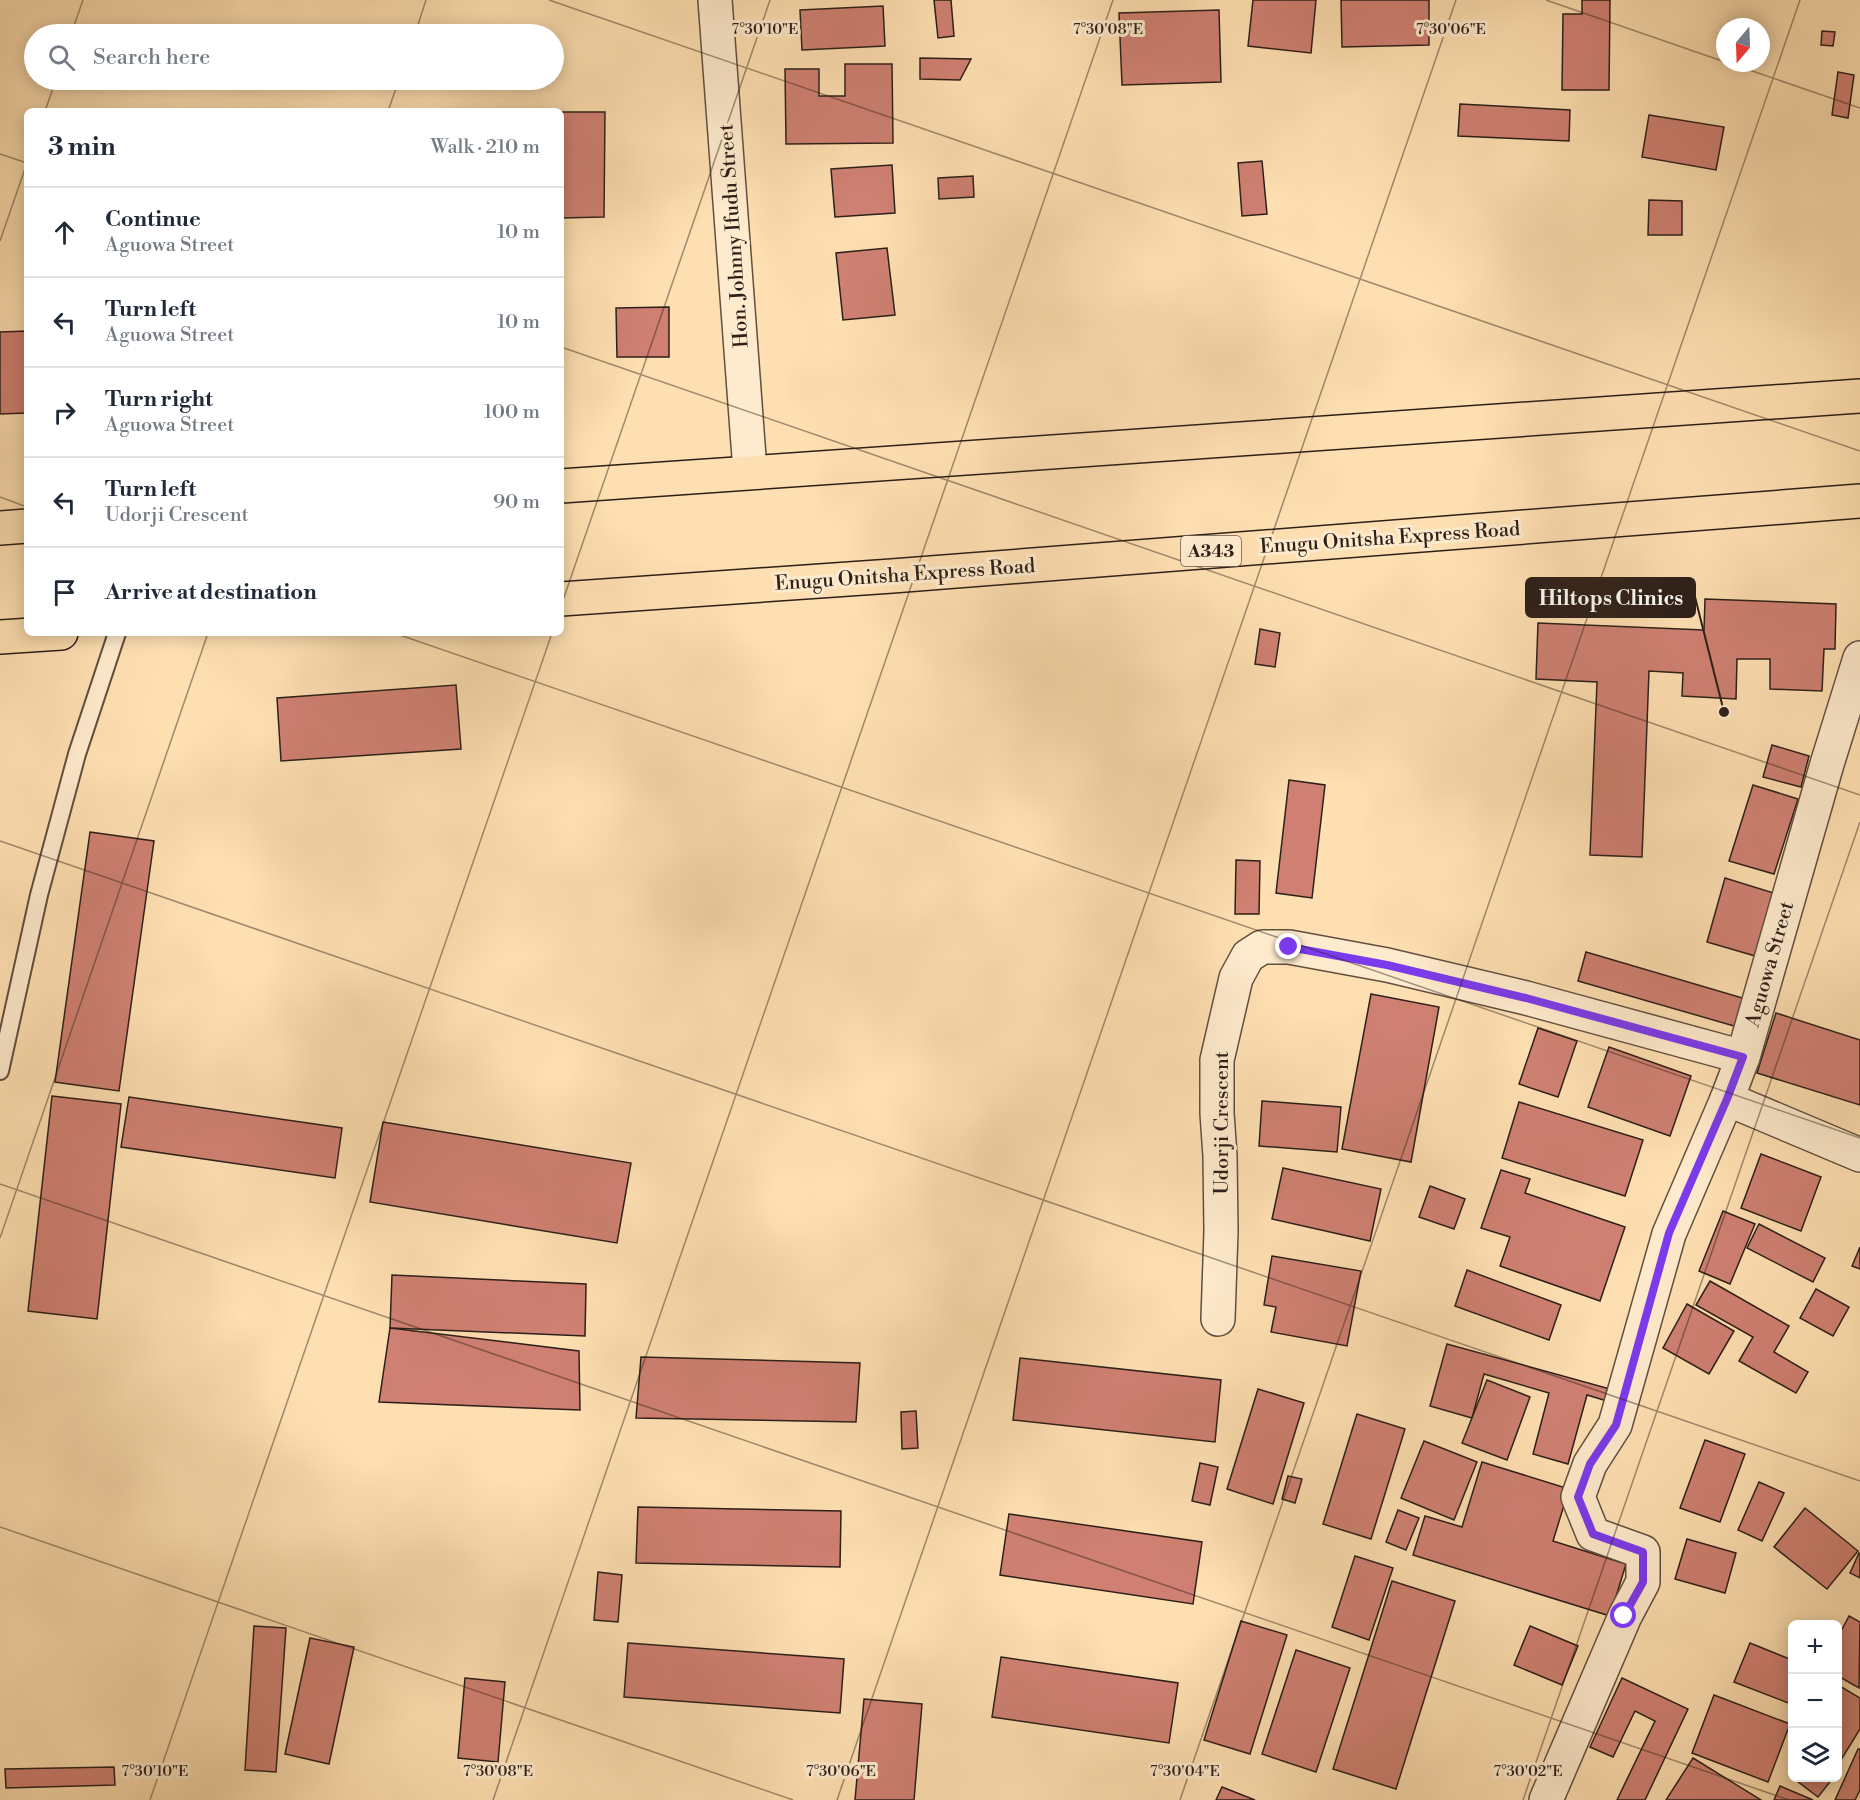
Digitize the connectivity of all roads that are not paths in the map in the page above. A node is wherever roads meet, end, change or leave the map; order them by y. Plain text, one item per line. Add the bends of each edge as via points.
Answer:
1 (715, 0) edge
2 (1860, 396) edge
3 (750, 471) junction
4 (564, 486) edge
5 (1860, 501) edge
6 (24, 526) edge
7 (0, 528) edge
8 (564, 599) edge
9 (24, 635) edge
10 (116, 636) edge
11 (0, 637) edge
12 (1860, 658) edge
13 (1743, 1057) junction
14 (0, 1071) edge
15 (1727, 1099) junction
16 (1860, 1155) edge
17 (1218, 1319) dead end
18 (1546, 1800) edge

1 - 3 street, Hon. Johnny Ifudu Street
2 - 3 highway
3 - 4 highway
5 - 8 highway, Enugu Onitsha Express Road / A343
6 - 7 highway
9 - 11 highway
10 - 14 lane via 77,754 42,884
12 - 13 street, Aguowa Street
13 - 15 street, Aguowa Street
13 - 17 street, Udorji Crescent via 1387,965 1289,947 1262,947 1248,956 1236,978 1217,1060 1221,1231
15 - 16 street
15 - 18 street, Aguowa Street via 1669,1233 1616,1425 1590,1464 1578,1497 1593,1534 1643,1552 1643,1582 1624,1616

